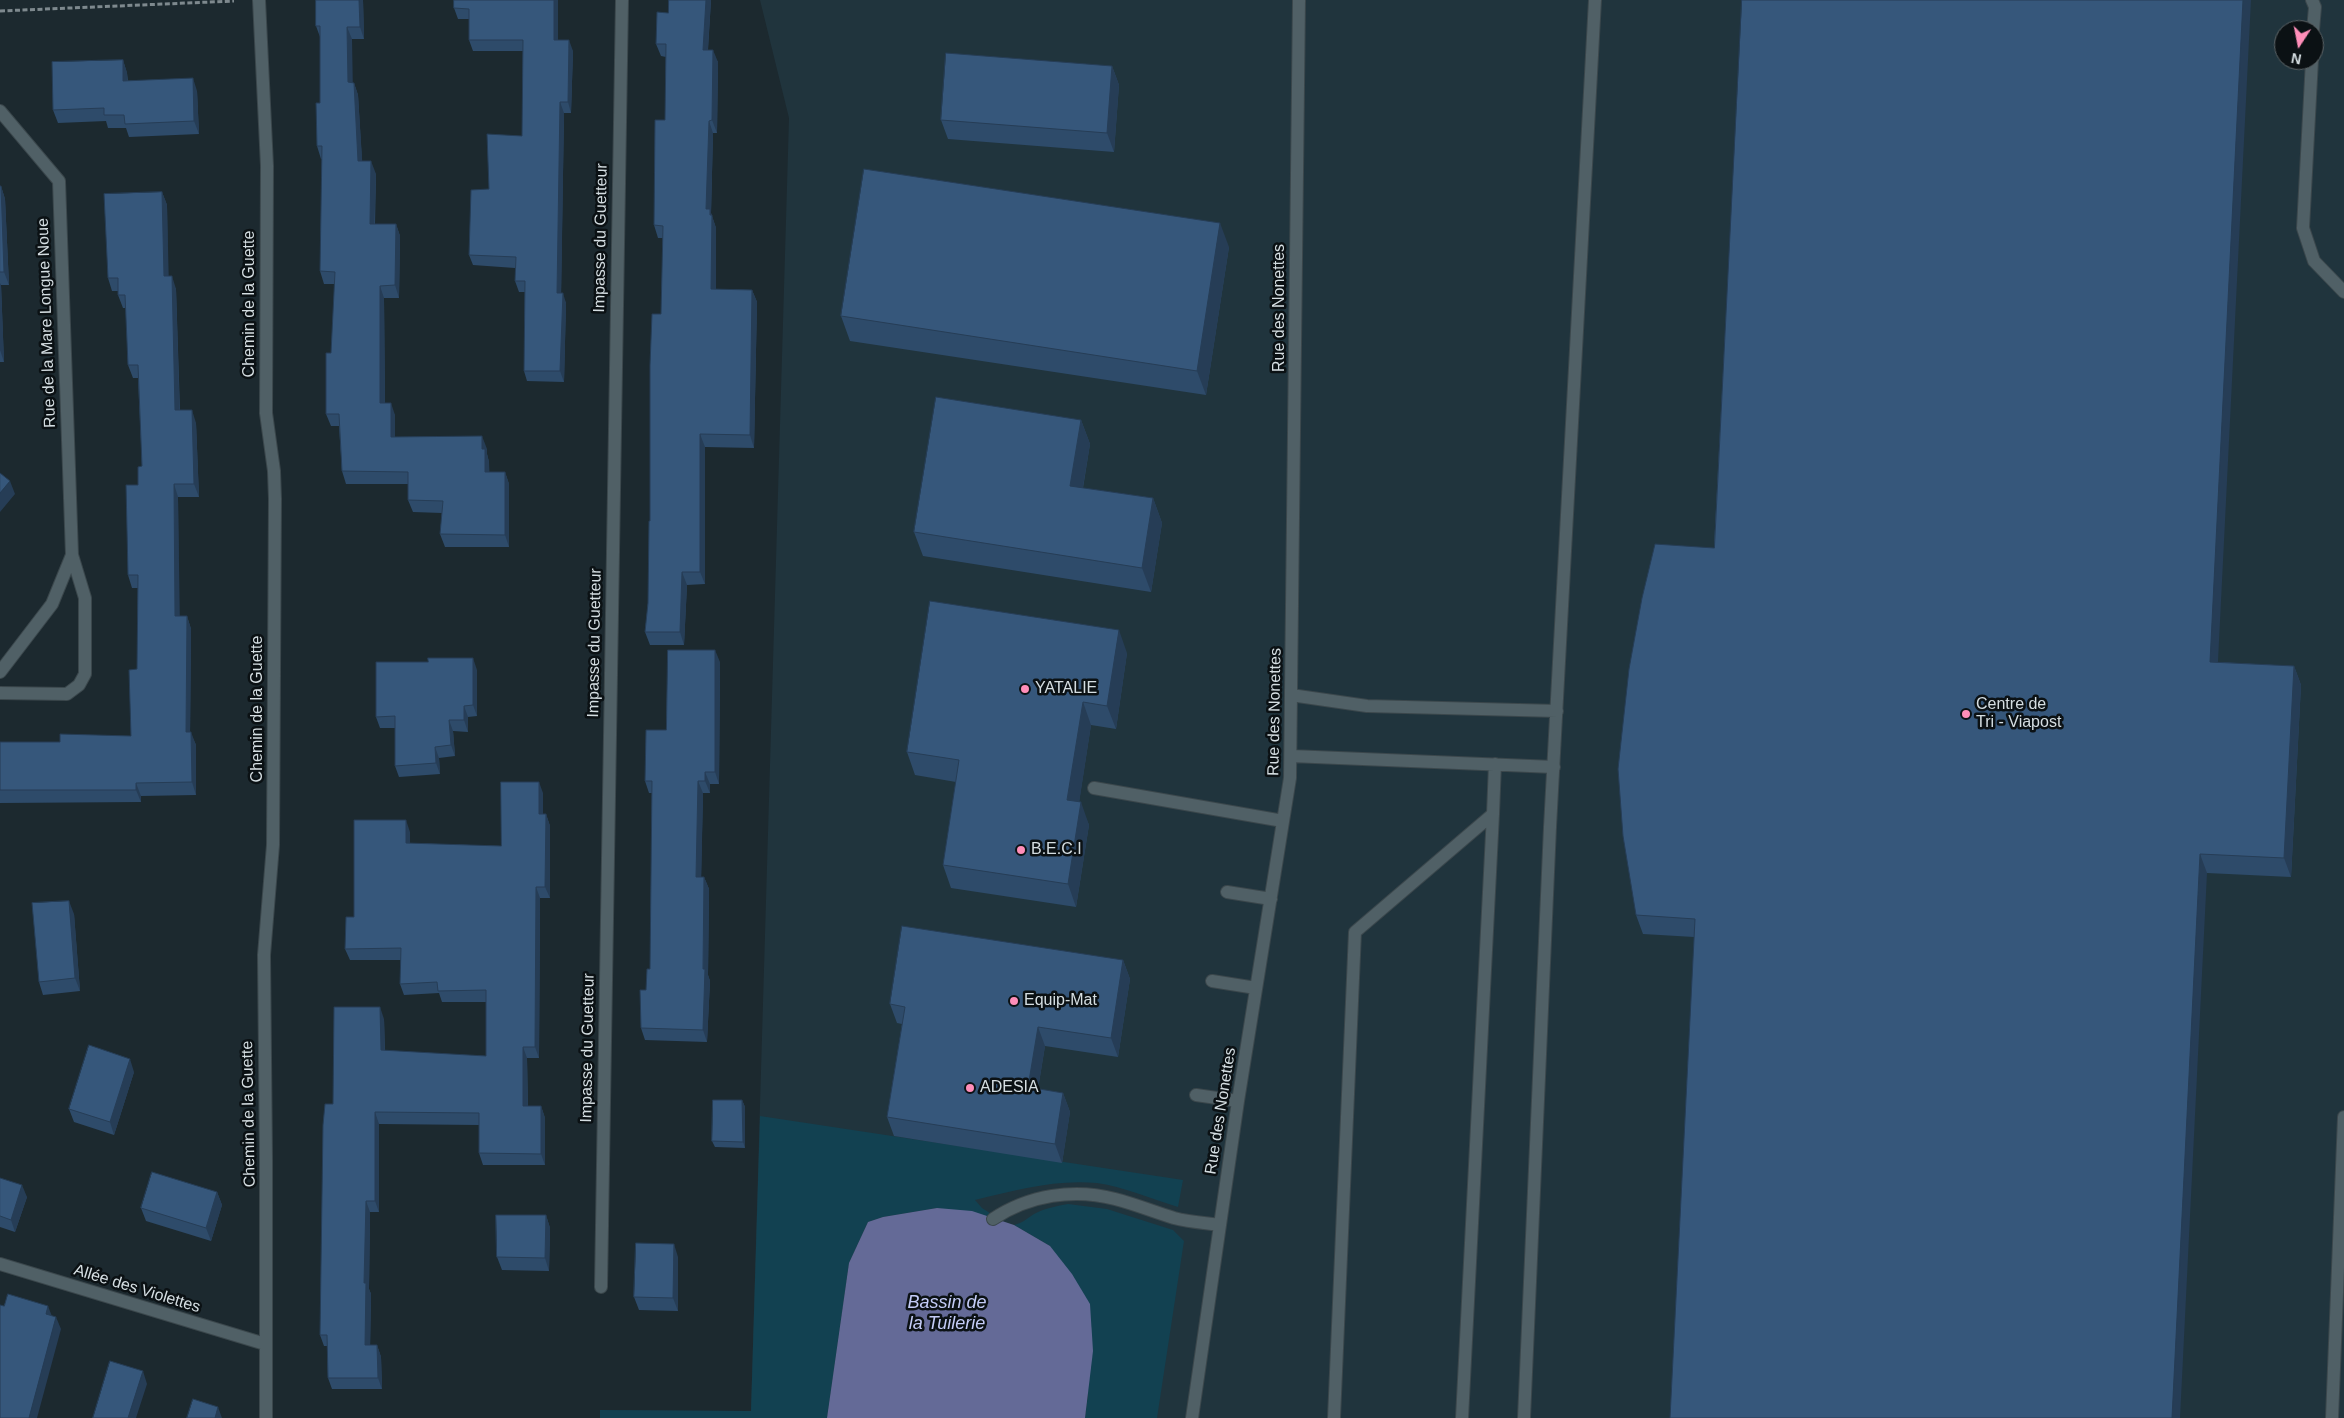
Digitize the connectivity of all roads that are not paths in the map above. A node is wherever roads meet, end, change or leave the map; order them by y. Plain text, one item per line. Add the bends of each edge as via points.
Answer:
1 (259, 0) edge
2 (622, 0) edge
3 (1299, 0) edge
4 (1595, 0) edge
5 (2312, 0) edge
6 (2314, 20) edge
7 (2311, 70) edge
8 (0, 112) edge
9 (2344, 292) edge
10 (72, 555) junction
11 (0, 672) edge
12 (0, 693) edge
13 (1291, 695) junction
14 (1557, 711) junction
15 (1291, 756) junction
16 (1495, 764) junction
17 (1554, 767) junction
18 (1094, 788) dead end
19 (1493, 814) junction
20 (1283, 821) junction
21 (1227, 892) dead end
22 (1271, 899) junction
23 (1212, 981) dead end
24 (1256, 988) junction
25 (1196, 1095) dead end
26 (1238, 1101) junction
27 (2344, 1117) edge
28 (993, 1219) dead end
29 (1220, 1225) junction
30 (0, 1264) edge
31 (600, 1287) dead end
32 (265, 1344) junction
33 (266, 1418) edge
34 (1192, 1418) edge
35 (1334, 1418) edge
36 (1462, 1418) edge
37 (1524, 1418) edge
38 (2332, 1418) edge

1 - 32 street, Chemin de la Guette via 266,166 266,413 275,499 273,845 264,955
2 - 31 street, Impasse du Guetteur
3 - 13 street, Rue des Nonettes
4 - 14 street
5 - 6 street
7 - 9 street via 2303,228 2314,261
8 - 10 street, Rue de la Mare Longue Noue via 58,181
10 - 11 street, Rue de la Mare Longue Noue via 52,604
10 - 12 street, Rue de la Mare Longue Noue via 85,598 85,674 79,685 67,694
13 - 14 street via 1367,706
13 - 15 street, Rue des Nonettes
14 - 17 street
15 - 16 street
15 - 20 street, Rue des Nonettes
16 - 17 street
16 - 19 street
17 - 37 street
18 - 20 street
19 - 35 street via 1355,932
19 - 36 street
20 - 22 street, Rue des Nonettes
21 - 22 street
22 - 24 street, Rue des Nonettes
23 - 24 street
24 - 26 street, Rue des Nonettes
25 - 26 street
26 - 29 street, Rue des Nonettes
27 - 38 street
28 - 29 street via 1018,1204 1055,1195 1085,1193 1176,1218
29 - 34 street, Rue des Nonettes
30 - 32 street, Allée des Violettes
32 - 33 street, Chemin de la Guette

